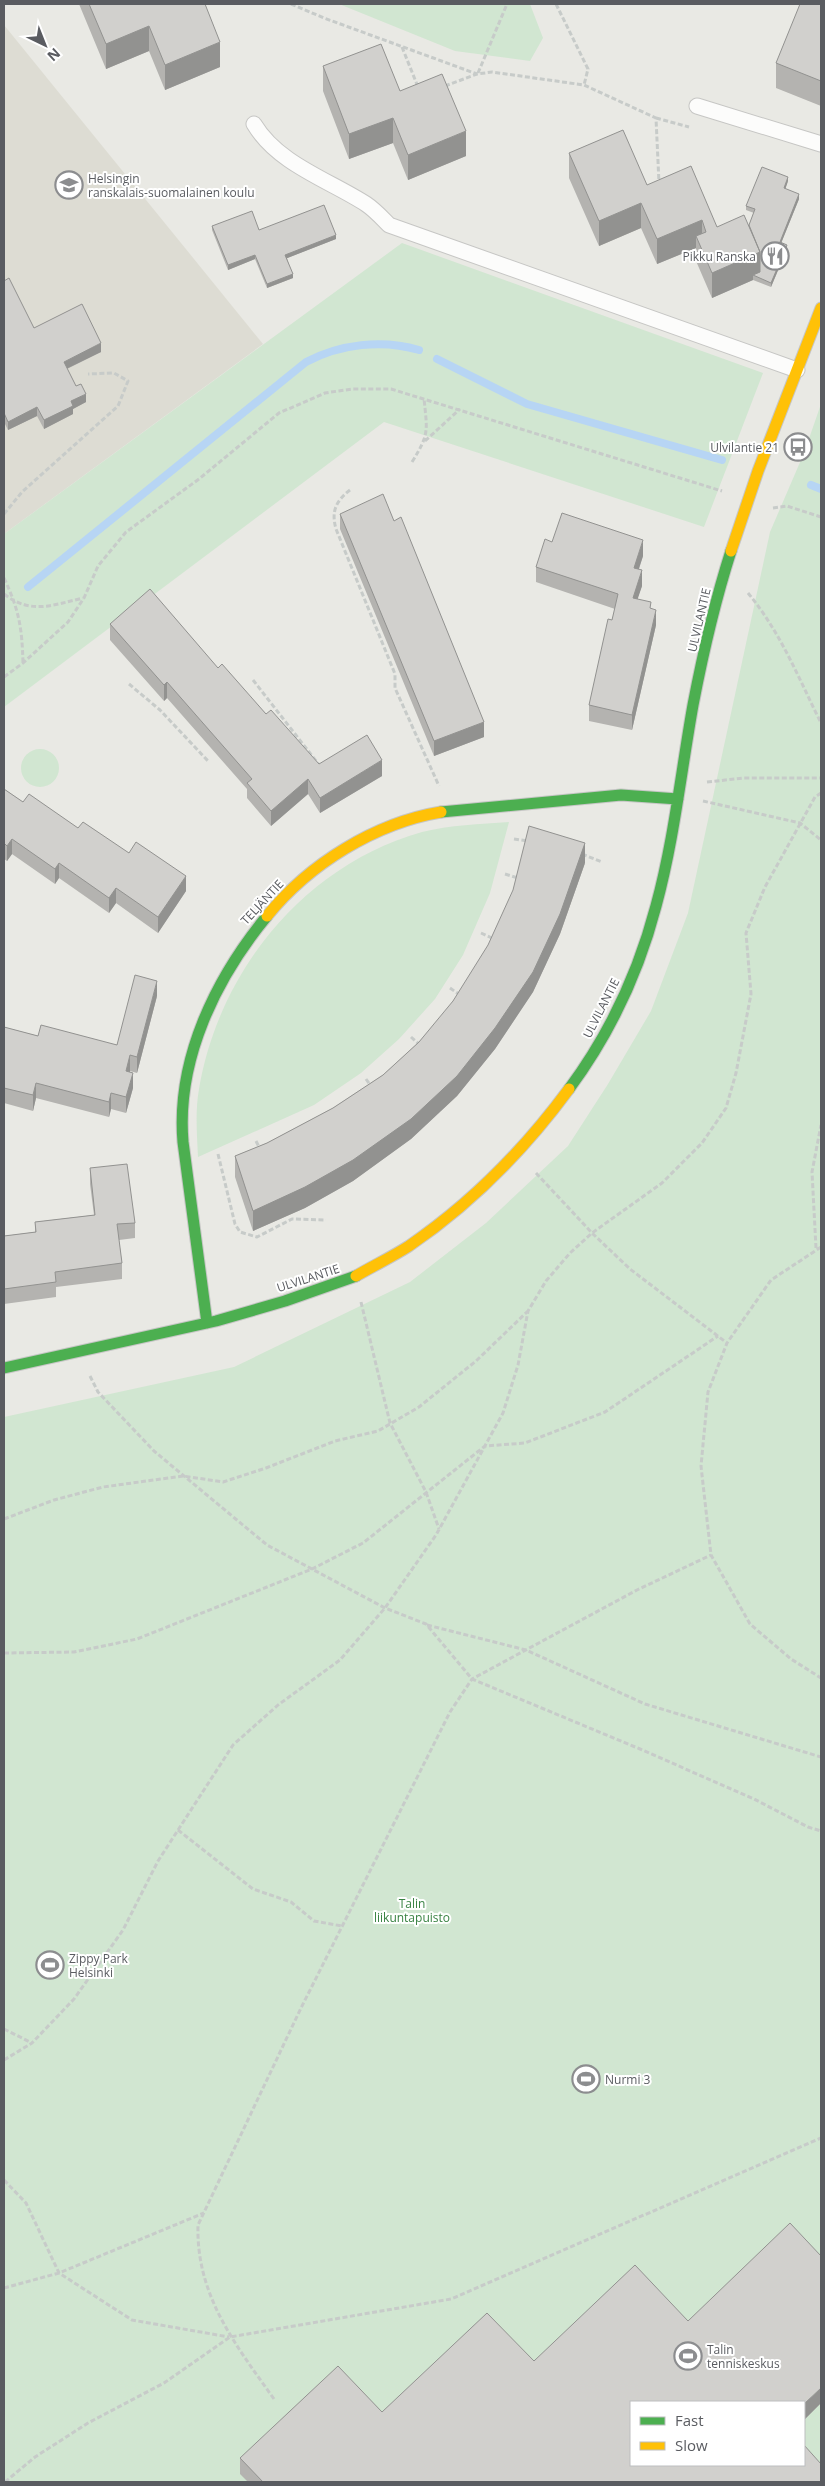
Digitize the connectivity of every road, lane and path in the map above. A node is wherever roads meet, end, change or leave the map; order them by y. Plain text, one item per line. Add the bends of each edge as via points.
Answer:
1 (292, 4) edge
2 (507, 4) edge
3 (556, 4) edge
4 (401, 46) junction
5 (478, 74) junction
6 (584, 85) junction
7 (440, 88) edge
8 (422, 95) edge
9 (696, 106) dead end
10 (254, 124) dead end
11 (821, 144) edge
12 (659, 188) edge
13 (821, 308) edge
14 (797, 370) junction
15 (88, 374) dead end
16 (424, 398) junction
17 (460, 409) junction
18 (425, 442) junction
19 (412, 462) dead end
20 (350, 490) dead end
21 (727, 493) dead end
22 (774, 508) dead end
23 (4, 514) edge
24 (821, 517) edge
25 (4, 578) edge
26 (720, 587) junction
27 (4, 594) edge
28 (84, 598) junction
29 (16, 604) junction
30 (23, 663) junction
31 (4, 677) edge
32 (253, 680) dead end
33 (129, 684) dead end
34 (821, 723) edge
35 (208, 761) dead end
36 (320, 767) edge
37 (821, 778) edge
38 (707, 782) dead end
39 (821, 793) edge
40 (678, 799) junction
41 (703, 801) dead end
42 (449, 812) junction
43 (800, 823) junction
44 (514, 839) dead end
45 (821, 840) edge
46 (532, 841) edge
47 (576, 851) edge
48 (602, 862) dead end
49 (505, 874) dead end
50 (521, 879) edge
51 (481, 933) dead end
52 (499, 942) edge
53 (450, 988) dead end
54 (467, 999) edge
55 (411, 1037) dead end
56 (424, 1049) edge
57 (366, 1079) dead end
58 (376, 1092) edge
59 (821, 1125) edge
60 (256, 1141) dead end
61 (218, 1154) dead end
62 (263, 1156) edge
63 (536, 1173) dead end
64 (326, 1220) dead end
65 (592, 1233) junction
66 (821, 1247) edge
67 (816, 1248) junction
68 (360, 1299) dead end
69 (528, 1311) junction
70 (207, 1322) junction
71 (718, 1336) junction
72 (728, 1343) junction
73 (4, 1368) edge
74 (88, 1374) dead end
75 (390, 1424) junction
76 (485, 1446) junction
77 (183, 1476) junction
78 (426, 1492) junction
79 (4, 1518) edge
80 (439, 1529) junction
81 (711, 1555) junction
82 (312, 1569) junction
83 (385, 1608) junction
84 (426, 1624) junction
85 (526, 1650) junction
86 (4, 1653) edge
87 (821, 1678) edge
88 (472, 1679) junction
89 (821, 1757) edge
90 (178, 1830) junction
91 (821, 1831) edge
92 (342, 1926) junction
93 (4, 2029) edge
94 (32, 2043) junction
95 (4, 2060) edge
96 (821, 2138) edge
97 (4, 2180) edge
98 (204, 2213) junction
99 (59, 2273) junction
100 (4, 2288) edge
101 (230, 2337) junction
102 (274, 2398) dead end
103 (5, 2482) edge

1 - 4 path
2 - 5 path
3 - 6 path via 588,69
4 - 5 path
4 - 8 path
5 - 6 path via 492,72
5 - 7 path
6 - 12 path via 656,118
9 - 11 lane
10 - 14 lane via 261,135 304,170 368,205 389,225
13 - 14 street, ULVILANTIE
14 - 26 street, ULVILANTIE via 748,500
15 - 23 path via 114,373 128,381 118,406 22,492
16 - 17 path
16 - 18 path
16 - 28 path via 391,388 352,389 325,393 279,413 199,479 126,532 98,566
17 - 18 path
17 - 21 path
18 - 19 path
20 - 42 path via 336,505 333,518 336,529 395,674 394,688
22 - 24 path via 786,506
25 - 29 path
26 - 34 path via 747,593 767,616 786,648
26 - 40 street, ULVILANTIE
27 - 29 path
28 - 29 path via 43,608
28 - 30 path via 68,622
29 - 30 path via 22,624
30 - 31 path
32 - 36 path
33 - 35 path via 160,710
37 - 38 path via 744,778
39 - 43 path via 815,797
40 - 42 street, TELJÄNTIE via 623,795
40 - 70 street, ULVILANTIE via 656,907 622,1001 583,1069 517,1154 439,1224 384,1261 344,1281 247,1313
41 - 43 path
42 - 70 street, TELJÄNTIE via 389,826 318,868 292,889 256,927 218,985 194,1050 187,1078 182,1126
43 - 45 path
43 - 65 path via 765,888 746,933 751,994 726,1108 702,1143 662,1183
44 - 46 path
47 - 48 path
49 - 50 path
51 - 52 path
53 - 54 path
55 - 56 path
57 - 58 path
59 - 67 path via 812,1172
60 - 62 path
61 - 64 path via 235,1224 240,1232 257,1238 292,1219
63 - 65 path
65 - 69 path via 546,1281
65 - 71 path via 630,1269
66 - 67 path
67 - 72 path via 771,1280
68 - 75 path
69 - 75 path via 476,1361 419,1407
69 - 76 path via 518,1365 505,1405
70 - 73 street, ULVILANTIE
71 - 72 path
71 - 76 path via 605,1412 524,1443
72 - 81 path via 708,1392 701,1466
74 - 77 path via 120,1418
75 - 77 path via 378,1431 335,1441 222,1482
75 - 78 path
76 - 78 path
76 - 80 path
77 - 79 path via 103,1487
77 - 82 path via 266,1545
78 - 80 path
78 - 82 path via 363,1543
80 - 83 path
81 - 85 path via 636,1590
81 - 87 path via 750,1624 791,1659
82 - 83 path
82 - 86 path via 137,1639 74,1652
83 - 84 path
83 - 90 path via 340,1660 278,1705 233,1745
84 - 85 path
84 - 88 path
85 - 88 path
85 - 89 path via 645,1704
88 - 91 path via 754,1799
88 - 92 path via 450,1712
90 - 92 path via 252,1889 291,1902 314,1920
90 - 94 path via 158,1861 123,1930 74,1999
92 - 98 path
93 - 94 path
94 - 95 path
96 - 101 path via 451,2299
97 - 99 path via 26,2203
98 - 99 path
98 - 101 path via 198,2224 201,2267
99 - 100 path
99 - 101 path via 132,2320
101 - 102 path
101 - 103 path via 164,2383 88,2423 35,2457

